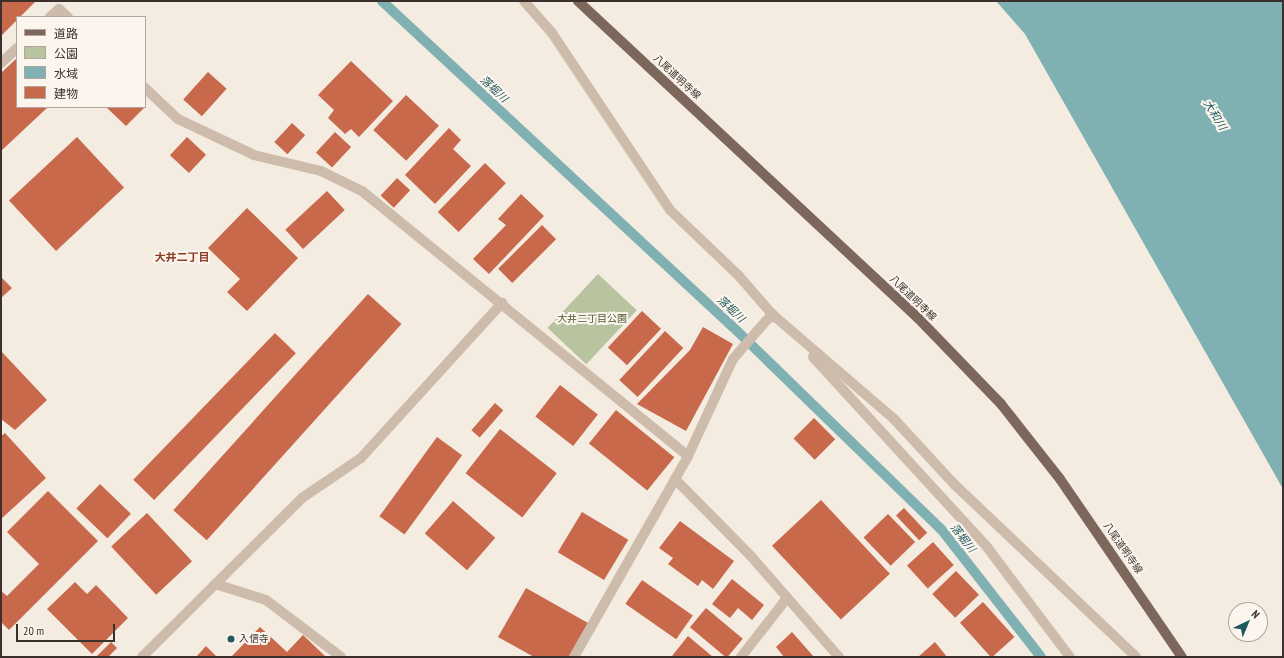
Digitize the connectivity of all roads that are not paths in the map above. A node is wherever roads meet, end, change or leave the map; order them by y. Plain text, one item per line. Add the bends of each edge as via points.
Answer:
1 (524, 1) edge
2 (578, 1) edge
3 (51, 16) edge
4 (67, 16) edge
5 (16, 49) edge
6 (1, 63) edge
7 (146, 89) edge
8 (502, 303) junction
9 (772, 314) junction
10 (688, 456) junction
11 (675, 479) junction
12 (215, 584) junction
13 (787, 598) junction
14 (142, 657) edge
15 (341, 657) edge
16 (574, 657) edge
17 (741, 657) edge
18 (839, 657) edge
19 (1070, 657) edge
20 (1136, 657) edge
21 (1182, 657) edge

1 - 9 street via 552,33 670,210 739,276
2 - 21 main road, 八尾道明寺線 via 917,317 1001,404 1064,485
3 - 4 street via 59,9
5 - 6 street
7 - 8 street via 178,119 248,152 321,172 362,191
8 - 10 street
8 - 12 street via 361,458 302,498
9 - 10 street via 733,358
9 - 19 street via 876,422 987,548
9 - 20 street via 894,419 954,484
10 - 11 street
11 - 13 street
11 - 16 street
12 - 14 street
12 - 15 street via 266,600
13 - 17 street
13 - 18 street

